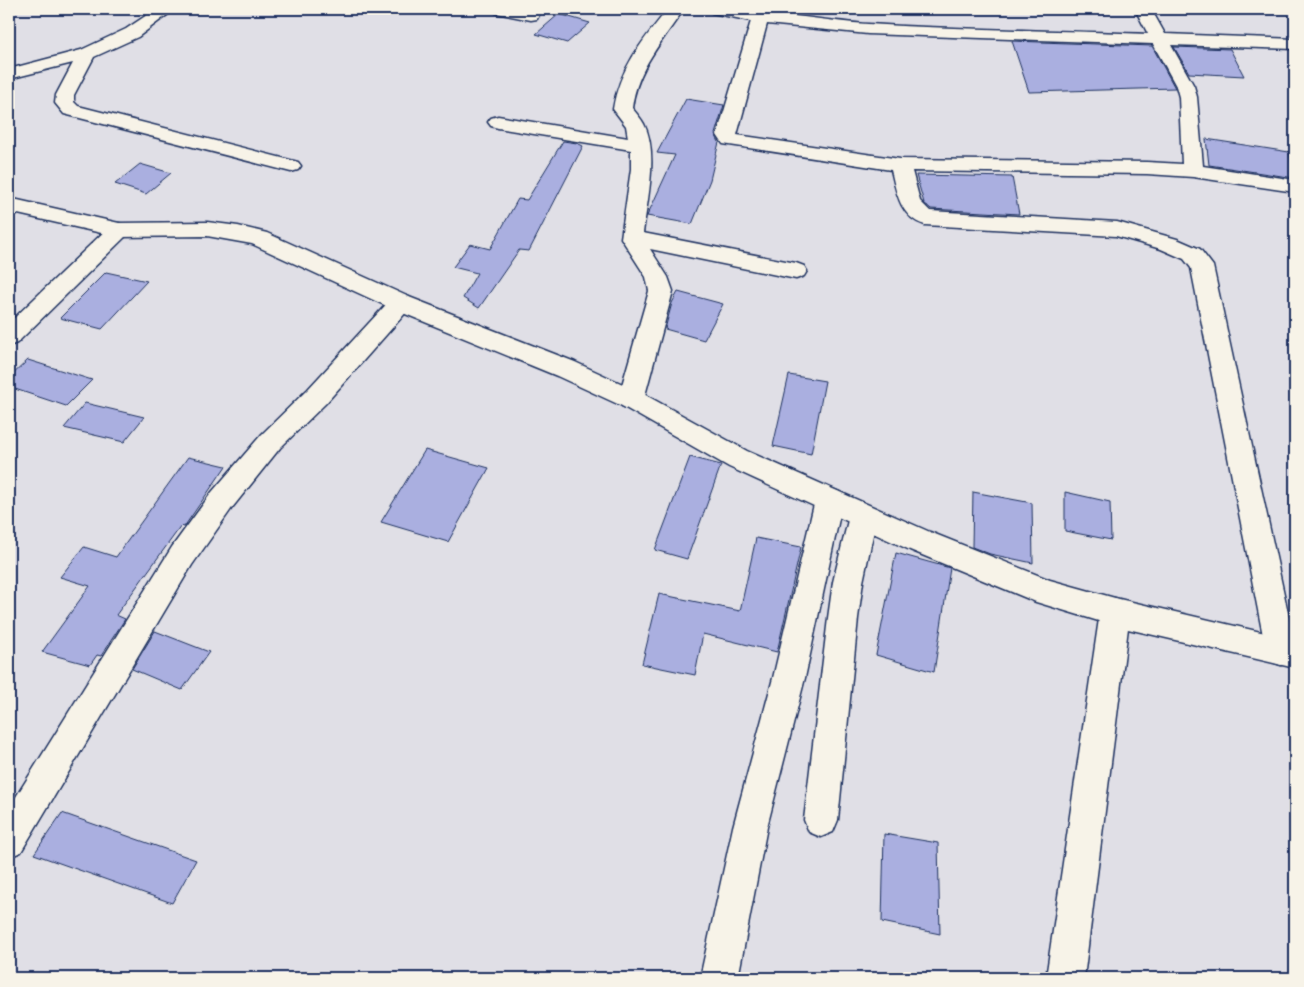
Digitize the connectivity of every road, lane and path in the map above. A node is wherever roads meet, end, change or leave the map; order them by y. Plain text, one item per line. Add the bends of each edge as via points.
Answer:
1 (167, 9) edge
2 (502, 9) edge
3 (676, 9) edge
4 (718, 9) edge
5 (1143, 9) edge
6 (531, 16) dead end
7 (760, 18) junction
8 (1158, 38) junction
9 (1295, 44) edge
10 (87, 54) junction
11 (9, 74) edge
12 (498, 122) dead end
13 (641, 146) junction
14 (900, 165) junction
15 (291, 166) dead end
16 (1192, 171) junction
17 (1295, 186) edge
18 (9, 205) edge
19 (119, 230) junction
20 (632, 238) junction
21 (796, 271) dead end
22 (401, 303) junction
23 (9, 336) edge
24 (631, 399) junction
25 (829, 500) junction
26 (863, 516) junction
27 (1114, 612) junction
28 (1288, 652) edge
29 (821, 820) dead end
30 (9, 840) edge
31 (719, 978) edge
32 (1065, 978) edge

1 - 10 street via 132,33
2 - 6 street
3 - 13 street via 632,69 626,83 622,109 635,125
4 - 7 street
5 - 8 street
7 - 8 street via 868,29
7 - 14 street via 727,135 730,140
8 - 9 street
8 - 16 street via 1188,97
10 - 11 street
10 - 15 street via 65,95 64,103 71,110
12 - 13 street
13 - 20 street
14 - 16 street via 1085,166
14 - 28 street via 914,210 925,218 1117,229 1192,254 1202,266
16 - 17 street
18 - 19 street
19 - 22 street via 208,229 259,238
19 - 23 street
20 - 21 street
20 - 24 street via 657,277 661,291
22 - 24 street via 566,369
22 - 30 street via 317,396 271,440 222,500 182,556
24 - 25 street via 738,459
25 - 26 street
25 - 31 street via 789,678 750,827
26 - 27 street via 1047,593
26 - 29 street via 846,600
27 - 28 street
27 - 32 street

